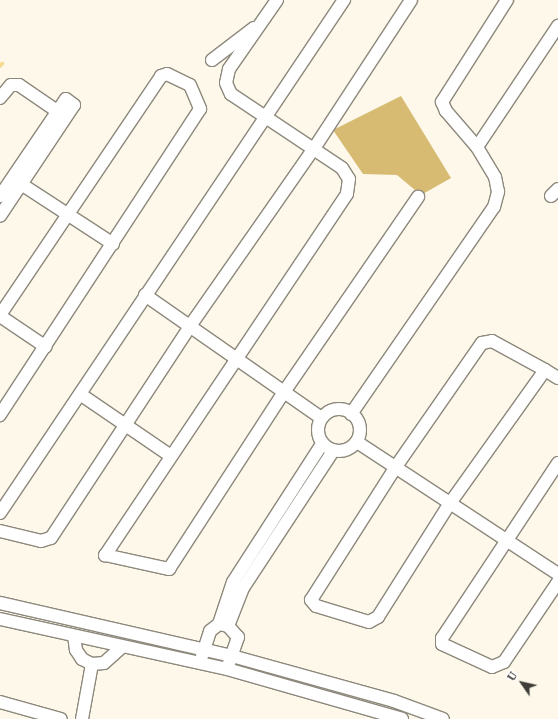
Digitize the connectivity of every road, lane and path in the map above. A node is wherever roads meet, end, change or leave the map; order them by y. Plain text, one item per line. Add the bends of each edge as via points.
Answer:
1 (277, 0) edge
2 (344, 0) edge
3 (411, 0) edge
4 (507, 0) edge
5 (264, 19) junction
6 (557, 29) edge
7 (212, 60) dead end
8 (0, 98) edge
9 (57, 111) junction
10 (265, 119) junction
11 (477, 147) junction
12 (313, 150) junction
13 (17, 181) junction
14 (0, 196) edge
15 (418, 197) dead end
16 (68, 215) junction
17 (0, 216) edge
18 (113, 244) junction
19 (145, 295) junction
20 (0, 315) edge
21 (190, 326) junction
22 (46, 347) junction
23 (237, 359) junction
24 (545, 370) junction
25 (558, 378) edge
26 (284, 392) junction
27 (80, 394) junction
28 (351, 414) junction
29 (0, 415) edge
30 (321, 418) junction
31 (126, 425) junction
32 (356, 442) junction
33 (322, 444) junction
34 (333, 451) junction
35 (171, 456) junction
36 (558, 464) edge
37 (395, 468) junction
38 (450, 503) junction
39 (0, 513) edge
40 (0, 531) edge
41 (507, 541) junction
42 (558, 574) edge
43 (233, 582) junction
44 (558, 582) edge
45 (243, 588) junction
46 (0, 603) edge
47 (0, 619) edge
48 (224, 625) junction
49 (74, 636) junction
50 (122, 647) junction
51 (204, 650) junction
52 (232, 656) junction
53 (92, 664) junction
54 (200, 664) junction
55 (227, 669) junction
56 (0, 702) edge
57 (61, 719) edge
58 (82, 719) edge
59 (402, 719) edge
60 (443, 719) edge

1 - 5 street
2 - 10 street
3 - 12 street
4 - 11 street via 442,102 446,111
5 - 7 street
5 - 10 street via 229,69 226,83 231,94
6 - 11 street
8 - 9 street via 6,89 19,85
9 - 13 street
9 - 13 street via 66,99 74,105
10 - 12 street
10 - 19 street
11 - 28 street via 496,177 498,192 494,207
12 - 21 street
12 - 23 street via 342,168 349,179 347,194
13 - 14 street
13 - 16 street
13 - 17 street
15 - 26 street
16 - 18 street
16 - 18 street via 161,76 167,74 190,85 200,109
16 - 20 street
18 - 22 street
19 - 21 street
19 - 27 street
20 - 22 street
21 - 23 street
21 - 31 street
22 - 29 street
23 - 26 street
23 - 35 street
24 - 25 street
24 - 37 street via 492,341 482,343
24 - 38 street
26 - 30 street
26 - 35 street via 169,569 105,555
27 - 31 street
27 - 39 street
28 - 30 street via 345,409 331,410
28 - 32 street via 356,417 360,429
30 - 33 street via 317,431
31 - 35 street
31 - 40 street via 51,538 41,541
32 - 34 street via 346,450
32 - 37 street
33 - 34 street
33 - 43 street
34 - 45 street
36 - 41 street
37 - 38 street
37 - 38 street via 311,600 316,606 369,622 378,617
38 - 41 street
41 - 42 street
41 - 44 street via 442,638 442,644 492,667 504,662
43 - 45 street
43 - 48 street
45 - 48 street
46 - 51 street
47 - 49 street
48 - 51 street via 210,631
48 - 52 street via 238,636
49 - 50 street
49 - 53 street via 76,650 82,659
50 - 53 street via 104,663
50 - 54 street
51 - 52 street
51 - 54 street
52 - 55 street
52 - 60 street via 394,701
53 - 58 street
54 - 55 street
55 - 59 street
56 - 57 street

